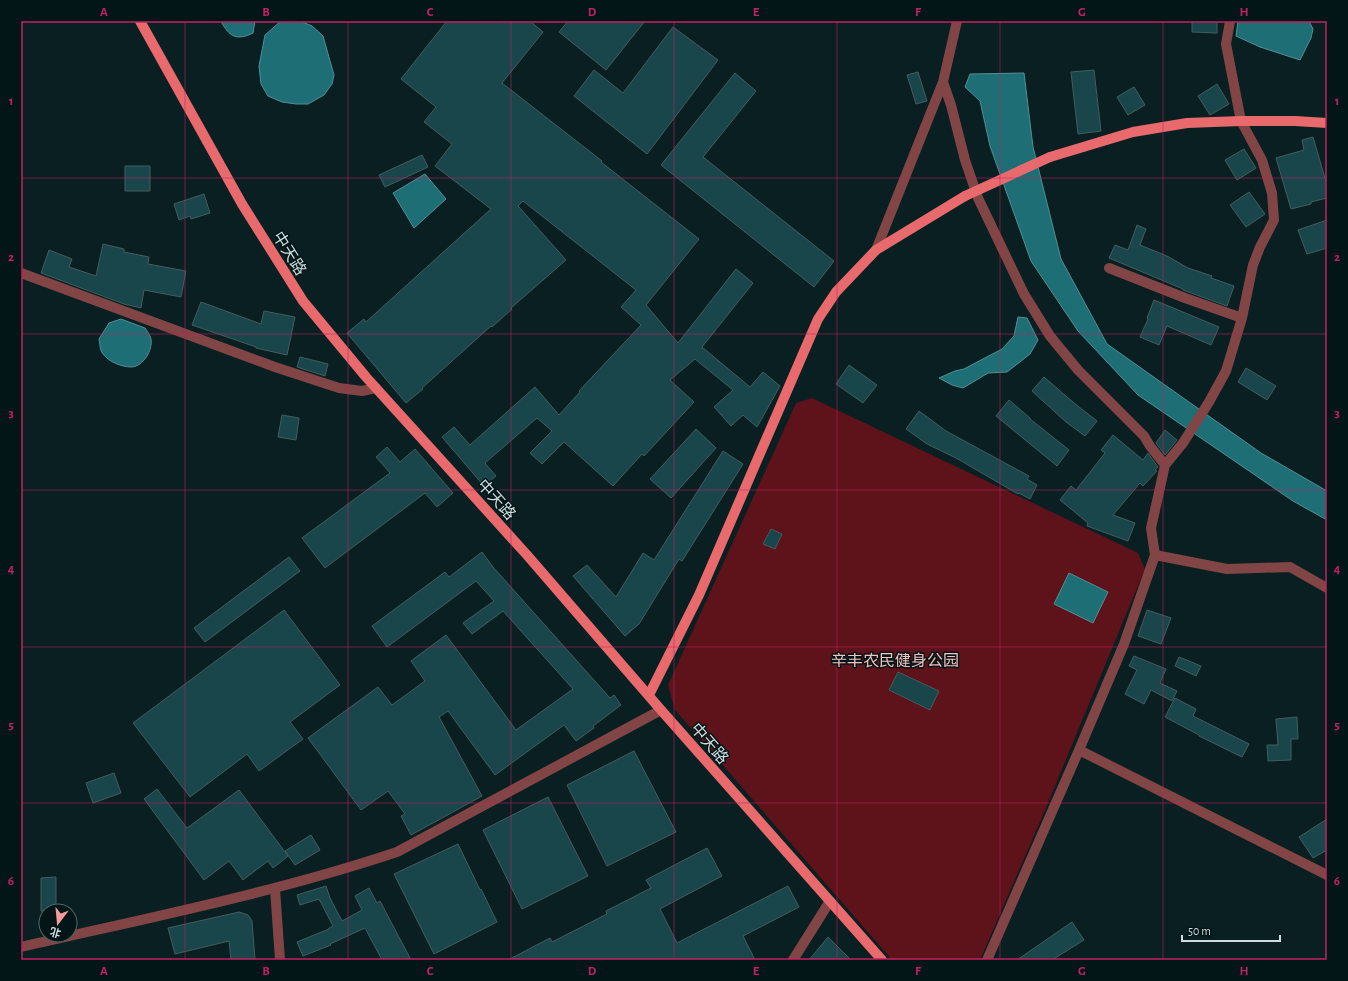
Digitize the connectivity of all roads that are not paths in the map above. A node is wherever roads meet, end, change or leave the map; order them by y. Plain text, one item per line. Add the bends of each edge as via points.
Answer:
1 (140, 21) edge
2 (957, 21) edge
3 (1230, 21) edge
4 (943, 82) junction
5 (1241, 121) junction
6 (1327, 123) edge
7 (876, 250) junction
8 (1109, 268) dead end
9 (21, 273) edge
10 (1242, 318) junction
11 (376, 388) junction
12 (1165, 465) junction
13 (1155, 555) junction
14 (1327, 588) edge
15 (649, 695) junction
16 (661, 710) junction
17 (1079, 750) junction
18 (1327, 875) edge
19 (275, 888) junction
20 (830, 901) junction
21 (21, 947) edge
22 (280, 960) edge
23 (792, 960) edge
24 (882, 960) edge
25 (987, 960) edge

1 - 11 main road, 中天路 via 242,204 303,301
2 - 4 street
3 - 5 street via 1226,44
4 - 7 street
4 - 12 street via 978,198 1024,294 1050,336 1078,370 1144,436
5 - 6 main road
5 - 7 main road, bridge via 1187,123 1133,132 1050,157 965,196
5 - 10 street via 1262,160 1272,193 1274,213 1274,220 1253,265
7 - 15 main road via 836,292 818,319 699,595
8 - 10 street
9 - 11 street via 289,372 340,388 362,392
10 - 12 street via 1226,371 1209,402
11 - 15 main road, 中天路
12 - 13 street via 1151,528
13 - 14 street via 1227,569 1290,567
13 - 17 street via 1124,644
15 - 16 main road, 中天路
16 - 19 street via 397,852
16 - 20 main road, 中天路
17 - 18 street
17 - 25 street
19 - 21 street
19 - 22 street
20 - 23 street
20 - 24 main road, 中天路

